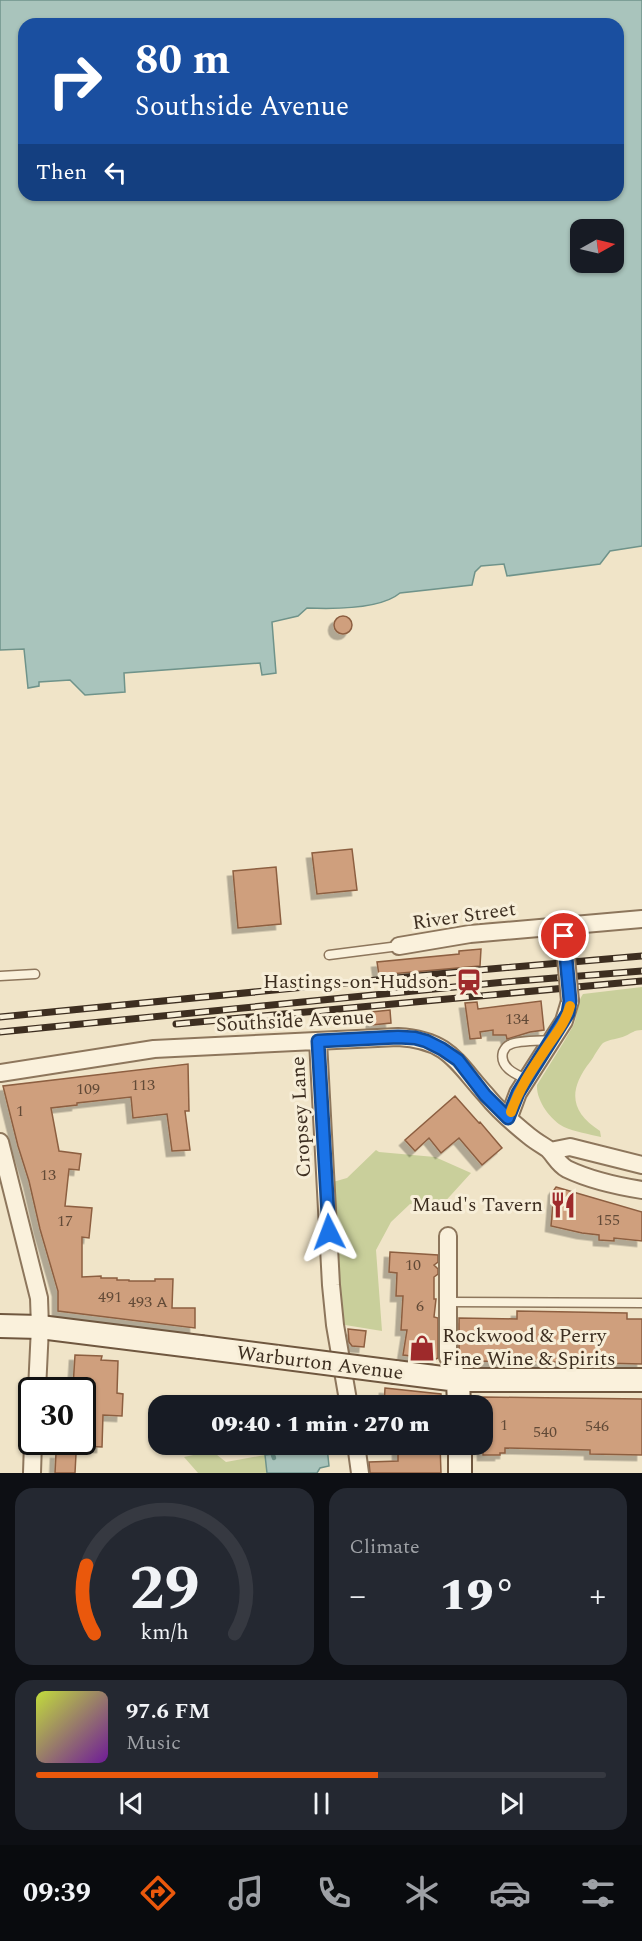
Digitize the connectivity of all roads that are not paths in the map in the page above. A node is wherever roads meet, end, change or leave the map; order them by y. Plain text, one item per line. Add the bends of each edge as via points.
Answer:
1 (642, 919) edge
2 (564, 931) junction
3 (399, 946) joint
4 (329, 955) dead end
5 (35, 974) dead end
6 (0, 976) edge
7 (552, 1040) junction
8 (318, 1041) junction
9 (0, 1073) edge
10 (526, 1079) junction
11 (508, 1118) junction
12 (0, 1142) edge
13 (549, 1151) junction
14 (642, 1165) edge
15 (642, 1190) edge
16 (8, 1208) edge
17 (448, 1236) dead end
18 (448, 1302) junction
19 (642, 1303) edge
20 (0, 1326) edge
21 (40, 1327) junction
22 (38, 1377) edge
23 (458, 1380) junction
24 (642, 1380) edge
25 (347, 1395) edge
26 (459, 1395) edge
27 (33, 1455) edge
28 (358, 1455) edge
29 (460, 1455) edge
30 (32, 1473) edge
31 (360, 1473) edge
32 (460, 1473) edge

1 - 2 street, River Street
2 - 3 street, River Street via 470,934
2 - 7 street, bridge via 570,1001
3 - 4 lane
5 - 6 lane
7 - 10 street
7 - 10 lane via 510,1044 504,1050 505,1065
8 - 9 street, Southside Avenue via 154,1049
8 - 11 street, Southside Avenue via 398,1037 426,1041 458,1060
8 - 25 street, Cropsey Lane via 331,1285
10 - 11 street
11 - 13 street, Southside Avenue
12 - 16 street
13 - 14 street via 570,1147
13 - 15 street, Southside Avenue via 566,1168 596,1180
16 - 21 street via 39,1298
17 - 18 street
18 - 19 lane
18 - 23 street via 448,1357
20 - 21 street, Warburton Avenue
21 - 22 street
21 - 23 street, Warburton Avenue, bridge
23 - 24 street, Warburton Avenue
23 - 26 street
27 - 30 street
28 - 31 street
29 - 32 street

